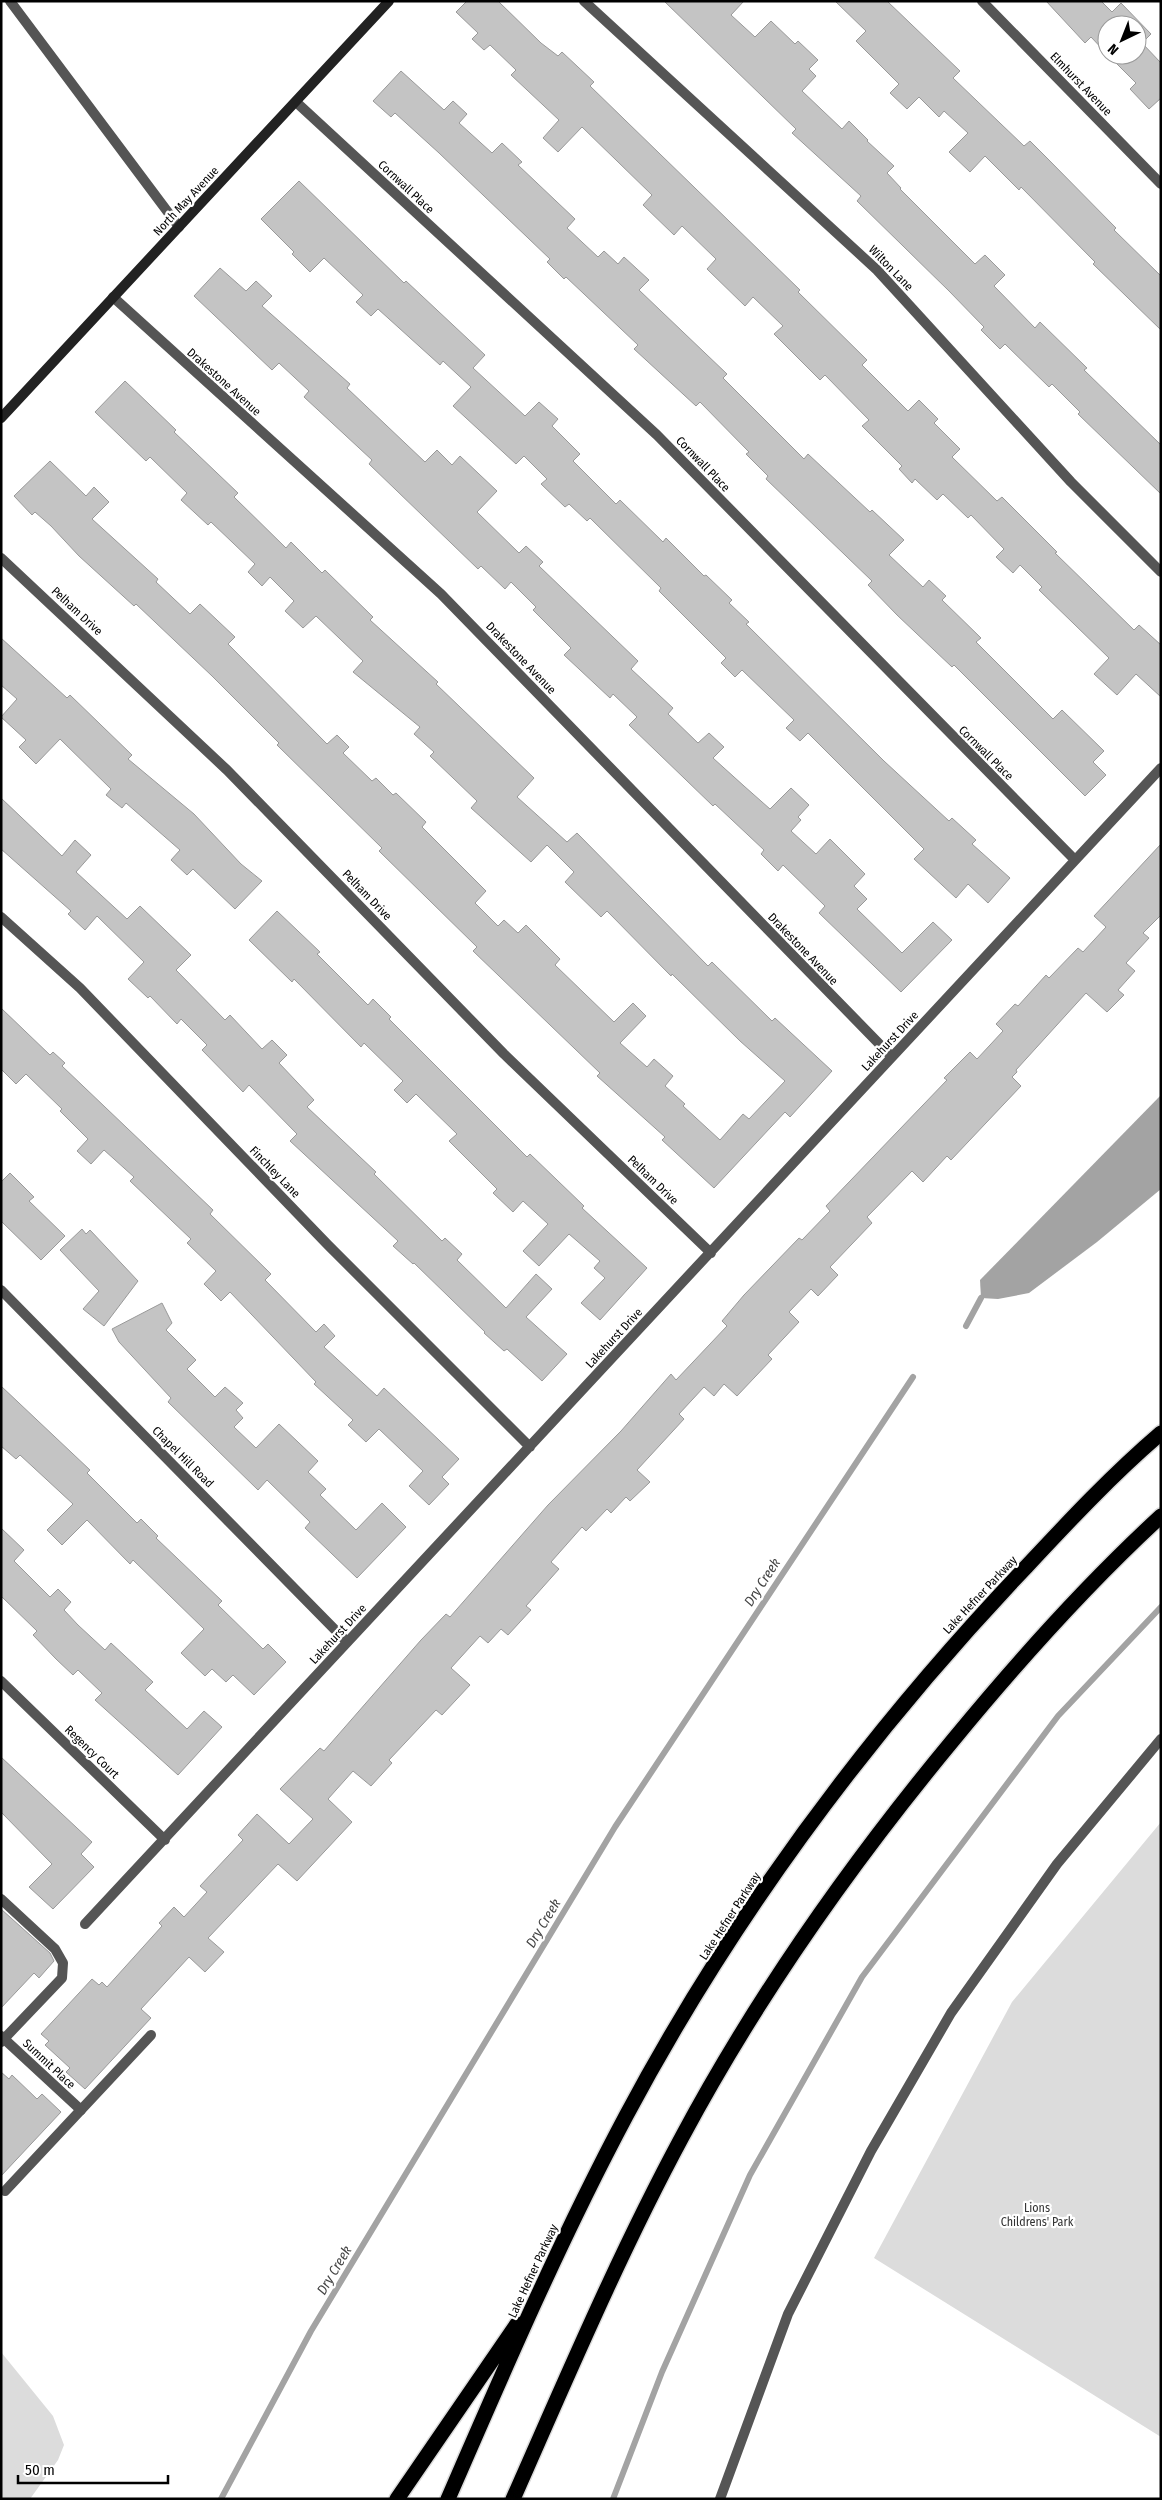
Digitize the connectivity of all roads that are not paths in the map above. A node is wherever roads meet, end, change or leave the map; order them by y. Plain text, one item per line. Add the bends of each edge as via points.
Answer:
1 (10, 1) edge
2 (389, 1) edge
3 (584, 1) edge
4 (982, 1) edge
5 (296, 102) junction
6 (1161, 184) edge
7 (179, 227) junction
8 (112, 297) junction
9 (1, 418) edge
10 (1, 558) edge
11 (1161, 572) edge
12 (1161, 768) edge
13 (1075, 860) junction
14 (1, 917) edge
15 (892, 1057) junction
16 (710, 1252) junction
17 (1, 1290) edge
18 (1161, 1433) edge
19 (530, 1447) junction
20 (1161, 1516) edge
21 (348, 1642) junction
22 (1, 1681) edge
23 (1161, 1740) edge
24 (165, 1840) junction
25 (1, 1898) edge
26 (85, 1924) dead end
27 (150, 2035) dead end
28 (2, 2039) edge
29 (80, 2110) junction
30 (5, 2191) dead end
31 (537, 2294) junction
32 (397, 2499) edge
33 (448, 2499) edge
34 (513, 2499) edge
35 (720, 2499) edge

1 - 7 street
2 - 5 main road, North May Avenue
3 - 11 street, Wilton Lane via 877,270 1071,482
4 - 6 street, Elmhurst Avenue
5 - 7 main road, North May Avenue
5 - 13 street, Cornwall Place via 657,435
7 - 8 main road, North May Avenue
8 - 9 main road, North May Avenue
8 - 15 street, Drakestone Avenue via 441,594
10 - 16 street, Pelham Drive via 227,770 504,1054
12 - 13 street, Lakehurst Drive
13 - 15 street, Lakehurst Drive
14 - 19 street, Finchley Lane via 80,988 328,1245
15 - 16 street, Lakehurst Drive
16 - 19 street, Lakehurst Drive
17 - 21 street, Chapel Hill Road
18 - 31 highway, Lake Hefner Parkway via 1079,1511 974,1621 876,1737 782,1863 736,1932 626,2116
19 - 21 street, Lakehurst Drive
20 - 34 highway via 1067,1608 1007,1675 906,1798 798,1947 688,2126 637,2223
21 - 24 street, Lakehurst Drive
22 - 24 street, Regency Court
23 - 35 street via 1057,1864 957,2005 871,2151 788,2314
24 - 26 street, Lakehurst Drive
25 - 28 street via 55,1949 64,1963 62,1978
27 - 29 street
28 - 29 street, Summit Place
29 - 30 street
31 - 32 highway
31 - 33 highway, Lake Hefner Parkway

